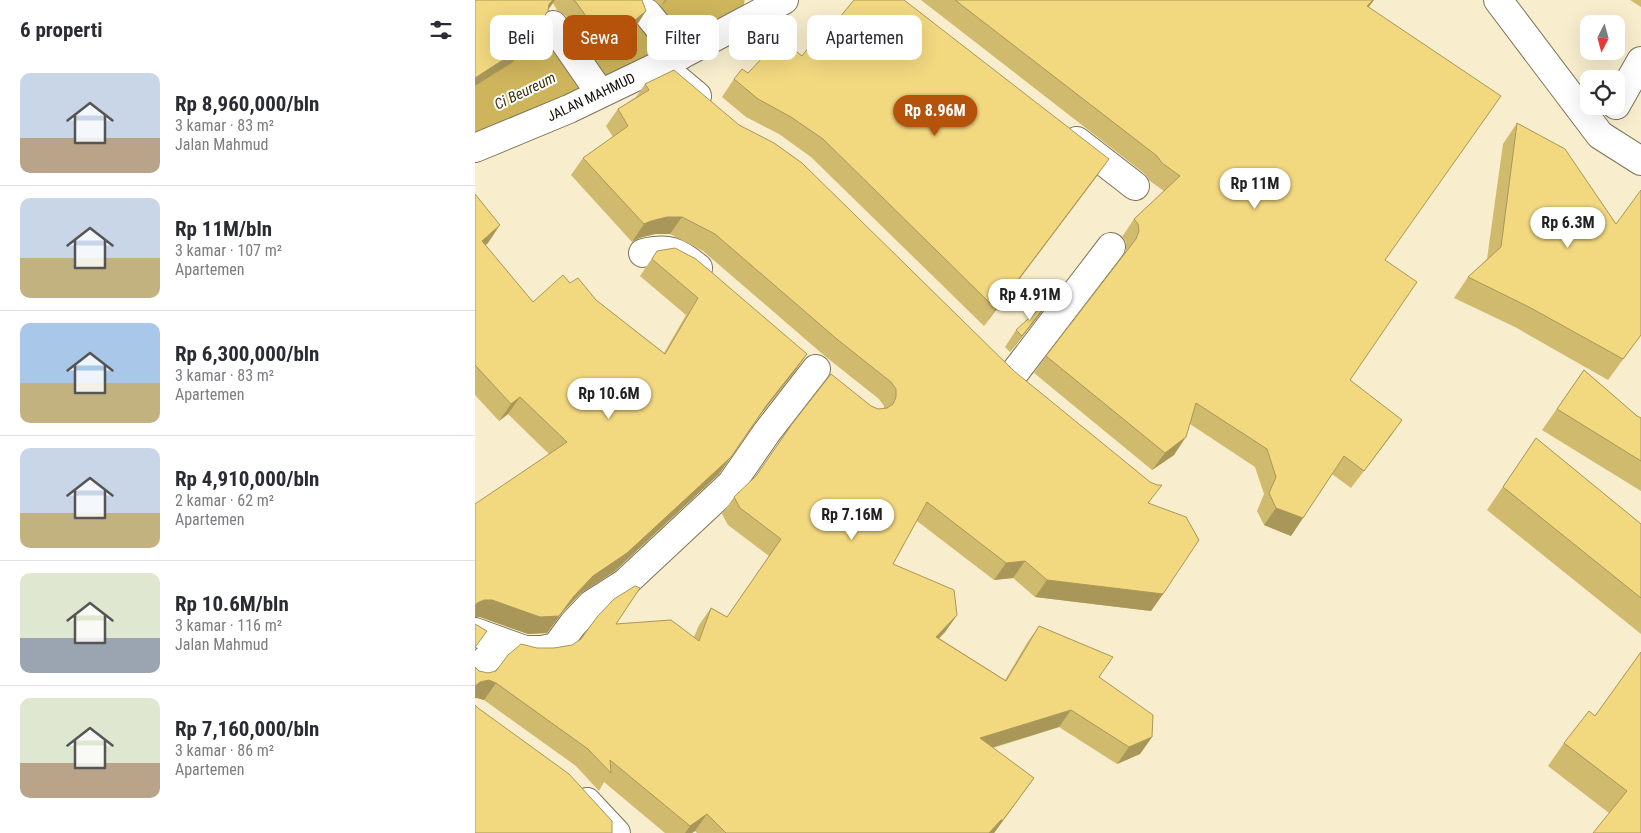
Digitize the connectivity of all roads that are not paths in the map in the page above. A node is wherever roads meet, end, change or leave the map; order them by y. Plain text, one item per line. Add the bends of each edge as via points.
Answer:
1 (784, 0) edge
2 (1498, 0) edge
3 (719, 30) edge
4 (560, 36) dead end
5 (652, 60) edge
6 (674, 60) edge
7 (1641, 61) edge
8 (593, 84) junction
9 (1625, 90) edge
10 (715, 112) edge
11 (1611, 115) edge
12 (1057, 126) edge
13 (1600, 135) junction
14 (475, 148) edge
15 (1641, 161) edge
16 (1135, 186) dead end
17 (1111, 247) dead end
18 (643, 253) dead end
19 (715, 282) edge
20 (795, 351) edge
21 (991, 356) edge
22 (1012, 376) junction
23 (1034, 394) edge
24 (475, 632) edge
25 (505, 644) junction
26 (475, 675) edge
27 (573, 786) edge
28 (616, 833) edge

1 - 3 street, JALAN MAHMUD
2 - 13 street
4 - 8 street
5 - 8 street, JALAN MAHMUD
6 - 10 street
7 - 9 street
8 - 14 street, JALAN MAHMUD via 569,109
11 - 13 street
12 - 16 street
13 - 15 street
17 - 22 street
18 - 19 street via 668,250
20 - 25 street via 824,375 767,432 731,484 625,583 592,604 556,647 525,650
21 - 22 street
22 - 23 street
24 - 25 street
25 - 26 street
27 - 28 street

